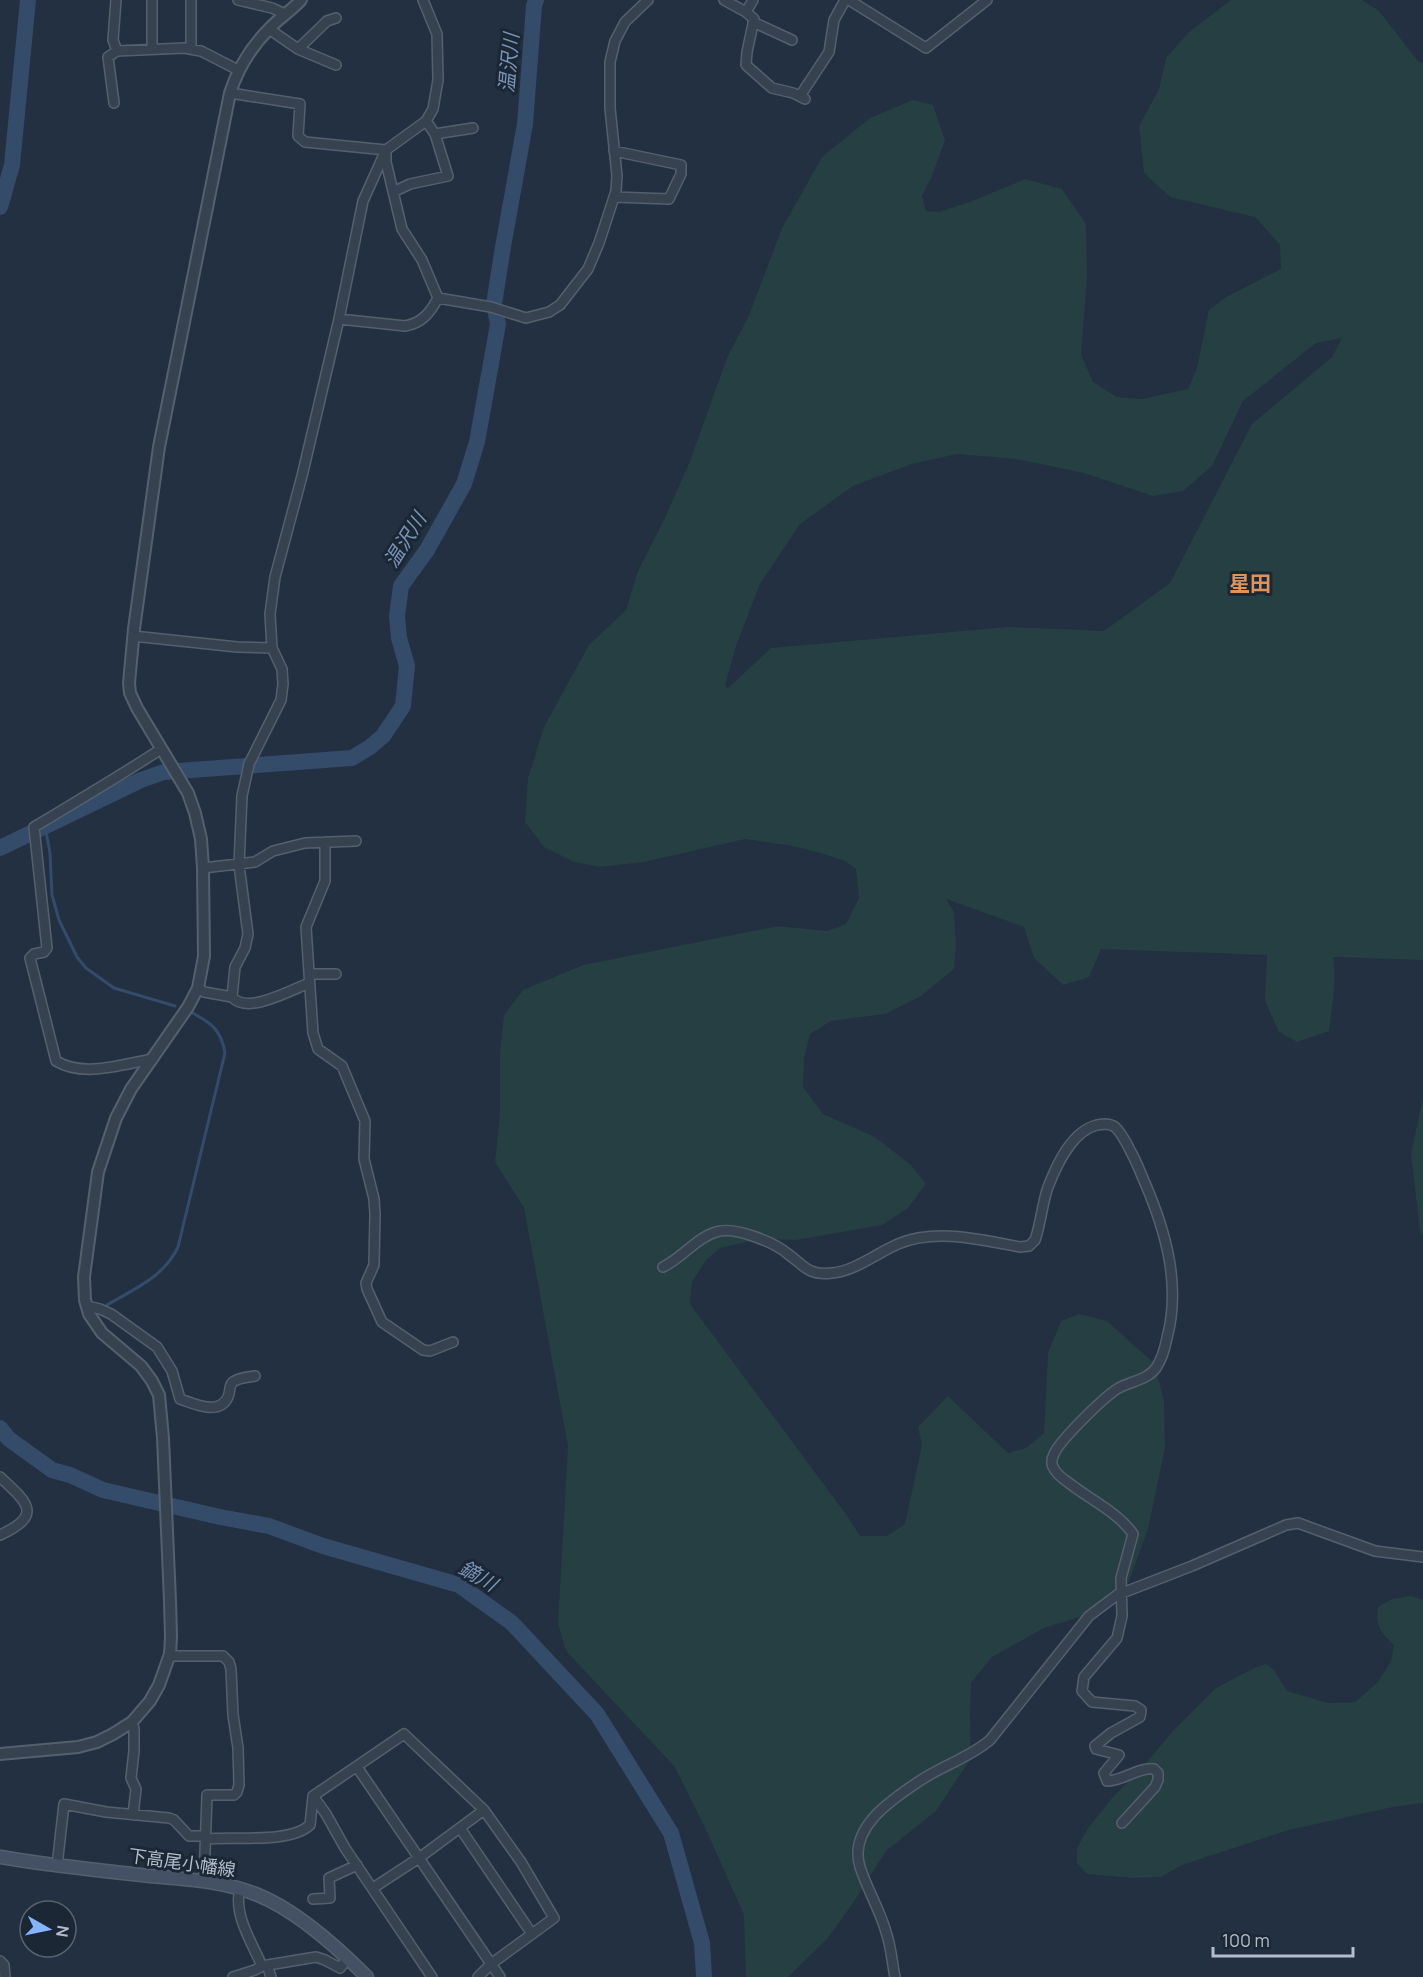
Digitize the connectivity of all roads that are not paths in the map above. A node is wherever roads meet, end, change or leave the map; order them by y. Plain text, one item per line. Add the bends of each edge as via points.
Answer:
1 (116, 0) edge
2 (153, 0) edge
3 (191, 0) edge
4 (238, 0) edge
5 (301, 0) edge
6 (423, 0) edge
7 (648, 0) edge
8 (724, 0) edge
9 (753, 0) edge
10 (847, 0) edge
11 (987, 0) edge
12 (746, 12) junction
13 (285, 14) junction
14 (336, 18) dead end
15 (753, 22) junction
16 (269, 29) junction
17 (792, 40) dead end
18 (152, 49) junction
19 (190, 49) junction
20 (298, 49) junction
21 (117, 51) junction
22 (336, 65) dead end
23 (238, 70) junction
24 (230, 93) junction
25 (114, 103) dead end
26 (426, 121) junction
27 (473, 128) dead end
28 (435, 134) junction
29 (386, 150) junction
30 (614, 151) junction
31 (393, 192) junction
32 (614, 197) junction
33 (438, 298) junction
34 (339, 319) junction
35 (133, 636) junction
36 (272, 648) junction
37 (162, 749) junction
38 (356, 841) dead end
39 (325, 842) junction
40 (239, 865) junction
41 (203, 868) junction
42 (336, 974) dead end
43 (309, 979) junction
44 (198, 988) junction
45 (232, 997) junction
46 (153, 1059) junction
47 (663, 1267) dead end
48 (87, 1306) junction
49 (453, 1342) dead end
50 (255, 1376) dead end
51 (0, 1477) edge
52 (0, 1534) edge
53 (1423, 1557) edge
54 (1123, 1593) junction
55 (169, 1656) junction
56 (132, 1722) junction
57 (0, 1754) edge
58 (357, 1767) junction
59 (313, 1796) junction
60 (484, 1810) junction
61 (134, 1815) junction
62 (1122, 1823) dead end
63 (460, 1828) junction
64 (206, 1838) junction
65 (0, 1857) edge
66 (419, 1858) junction
67 (357, 1865) junction
68 (57, 1866) junction
69 (204, 1881) junction
70 (374, 1888) junction
71 (240, 1889) junction
72 (313, 1899) dead end
73 (532, 1934) junction
74 (347, 1959) junction
75 (0, 1961) edge
76 (264, 1965) junction
77 (491, 1965) junction
78 (5, 1977) edge
79 (233, 1977) edge
80 (271, 1977) edge
81 (367, 1977) edge
82 (432, 1977) edge
83 (478, 1977) edge
84 (500, 1977) edge
85 (895, 1977) edge

1 - 21 street
2 - 18 street
3 - 19 street
4 - 13 street
5 - 13 street
6 - 26 street via 437,34 439,55 433,109
7 - 30 street via 625,22 610,62
8 - 12 street
9 - 12 street
10 - 11 street via 926,48
10 - 15 street via 834,20 829,52 803,97 772,88 747,65
12 - 15 street
13 - 16 street
14 - 20 street via 327,21
15 - 17 street
16 - 20 street
16 - 23 street
18 - 19 street
18 - 21 street
19 - 23 street
20 - 22 street
21 - 25 street via 108,57
23 - 24 street
24 - 29 street via 300,104 298,136 305,142
24 - 35 street via 159,447
26 - 28 street
26 - 29 street
27 - 28 street
28 - 31 street via 448,176
29 - 31 street
29 - 34 street via 363,201
30 - 32 street
30 - 32 street via 681,165 669,199
31 - 33 street via 402,229 422,260
32 - 33 street via 588,269 560,305 549,312 526,318
33 - 34 street via 423,319 413,325
34 - 36 street via 275,578 270,614
35 - 36 street
35 - 37 street via 130,693
36 - 40 street via 282,669 281,700 249,764 242,796
37 - 41 street via 195,813
37 - 46 street via 34,827 47,948 30,958 56,1061 88,1069
38 - 39 street
39 - 40 street via 273,851 255,862
39 - 43 street via 325,882 306,927
40 - 41 street
40 - 45 street via 248,934 235,967
41 - 44 street via 204,956
42 - 43 street
43 - 45 street via 259,1002 245,1004
43 - 49 street via 318,1049 342,1066 365,1121 364,1159 375,1214 374,1265 367,1288 382,1322 423,1350
44 - 45 street
44 - 46 street
46 - 48 street via 116,1118 98,1172 84,1277
47 - 54 street via 704,1236 718,1231 741,1232 760,1239 788,1253 801,1267 824,1273 843,1272 902,1242 927,1236 1029,1246 1035,1240 1048,1187 1065,1152 1091,1127 1101,1124 1116,1128 1153,1201 1167,1246 1173,1278 1171,1324 1158,1365 1151,1374 1104,1399 1060,1445 1052,1462 1061,1477 1133,1534 1122,1578
48 - 50 street via 111,1314 157,1347 172,1371 180,1399 211,1408 218,1406 227,1399 232,1383
48 - 55 street via 102,1333 141,1366 161,1407
51 - 52 street via 23,1498 27,1508 25,1519
53 - 54 street via 1375,1551 1298,1523
54 - 62 street via 1117,1638 1084,1677 1082,1691 1092,1702 1136,1706 1141,1710 1140,1717 1095,1746 1100,1752 1119,1755 1104,1773 1107,1781 1148,1768 1158,1773 1155,1787
54 - 85 street via 1089,1616 990,1740 920,1781 868,1824 858,1856 860,1868 886,1930
55 - 56 street via 159,1685
55 - 64 street via 215,1654 229,1662 231,1670 239,1785 234,1795 207,1795
56 - 57 street via 97,1742 78,1747
56 - 61 street
58 - 59 street
58 - 60 street via 404,1734
58 - 66 street
59 - 64 street via 310,1825 299,1833 258,1839
59 - 67 street
60 - 63 street
60 - 73 street via 554,1918
61 - 64 street via 169,1818 189,1836
61 - 68 street via 64,1804
63 - 66 street
63 - 73 street
64 - 69 street
65 - 68 main road, 下高尾小幡線
66 - 70 street
66 - 77 street
67 - 70 street
67 - 72 street via 329,1878 330,1898
68 - 69 main road, 下高尾小幡線
69 - 71 main road, 下高尾小幡線
70 - 82 street
71 - 74 main road, 下高尾小幡線 via 256,1894 306,1924
71 - 76 street via 238,1898 245,1928
73 - 77 street
74 - 76 street via 340,1968 316,1958
74 - 81 main road, 下高尾小幡線
75 - 78 street
76 - 79 street
76 - 80 street
77 - 83 street
77 - 84 street

